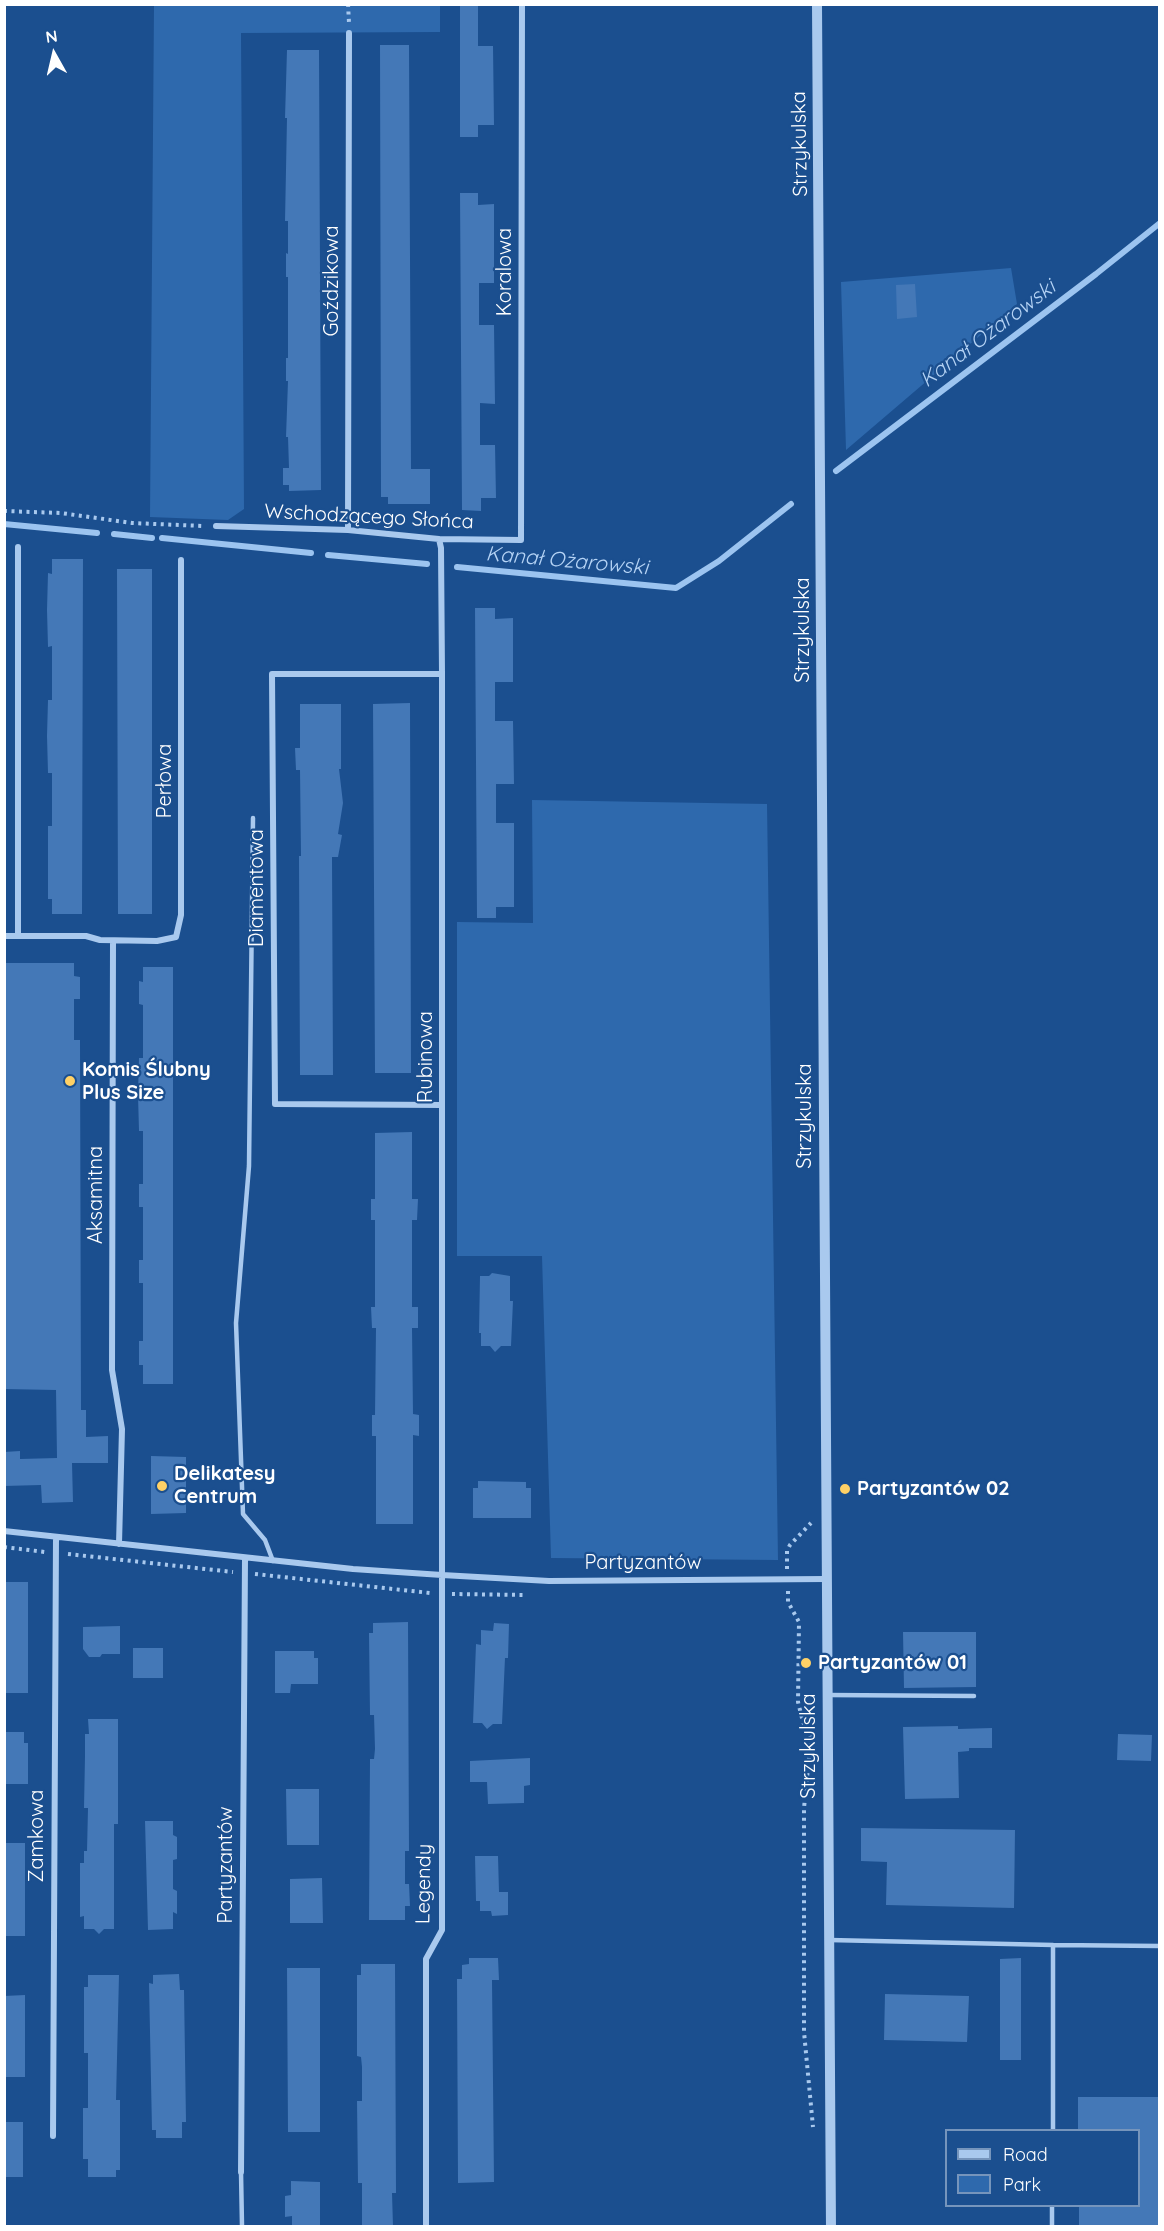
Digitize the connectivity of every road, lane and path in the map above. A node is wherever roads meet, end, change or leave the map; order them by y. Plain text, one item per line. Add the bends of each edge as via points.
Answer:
1 (522, 4) edge
2 (817, 4) edge
3 (349, 33) dead end
4 (4, 511) edge
5 (216, 526) joint
6 (348, 530) junction
7 (439, 539) junction
8 (521, 540) joint
9 (18, 547) dead end
10 (181, 560) dead end
11 (442, 674) junction
12 (253, 818) dead end
13 (4, 936) edge
14 (18, 936) junction
15 (113, 940) junction
16 (442, 1105) junction
17 (811, 1526) dead end
18 (4, 1531) edge
19 (56, 1537) junction
20 (119, 1544) junction
21 (245, 1557) junction
22 (273, 1561) junction
23 (787, 1569) dead end
24 (442, 1575) junction
25 (826, 1579) junction
26 (788, 1588) dead end
27 (827, 1695) junction
28 (974, 1696) dead end
29 (829, 1940) junction
30 (1053, 1945) junction
31 (1160, 1946) edge
32 (1053, 2129) edge
33 (814, 2132) dead end
34 (52, 2136) dead end
35 (241, 2172) joint
36 (1052, 2207) edge
37 (242, 2226) edge
38 (426, 2226) edge
39 (831, 2226) edge
40 (1052, 2226) edge

1 - 8 street, Koralowa
2 - 25 street, Strzykulska
3 - 6 street, Goździkowa
4 - 5 path
5 - 6 street, Wschodzącego Słońca
6 - 7 street, Wschodzącego Słońca
7 - 8 street, Wschodzącego Słońca
7 - 11 street, Rubinowa
9 - 14 street
10 - 15 street, Perłowa via 181,915 176,937 157,941
11 - 16 street, Rubinowa
11 - 16 street, Diamentowa via 272,674 275,1104
12 - 22 lane via 249,1166 236,1323 243,1514 265,1540
13 - 14 street
14 - 15 street
15 - 20 street, Aksamitna via 112,1370 122,1429
16 - 24 street, Rubinowa
17 - 23 path via 790,1545
18 - 19 street, Partyzantów
19 - 20 street, Partyzantów
19 - 34 street, Zamkowa
20 - 21 street, Partyzantów
21 - 22 street, Partyzantów
21 - 35 street, Partyzantów
22 - 24 street, Partyzantów
24 - 25 street, Partyzantów via 549,1581
24 - 38 street, Legendy via 442,1930 426,1959
25 - 27 street, Strzykulska
26 - 33 path via 788,1602 799,1622 798,1702 811,1738 804,1808 804,2032
27 - 28 lane
27 - 29 street, Strzykulska
29 - 30 lane
29 - 39 street, Strzykulska
30 - 31 lane
30 - 32 lane
35 - 37 lane
36 - 40 lane

